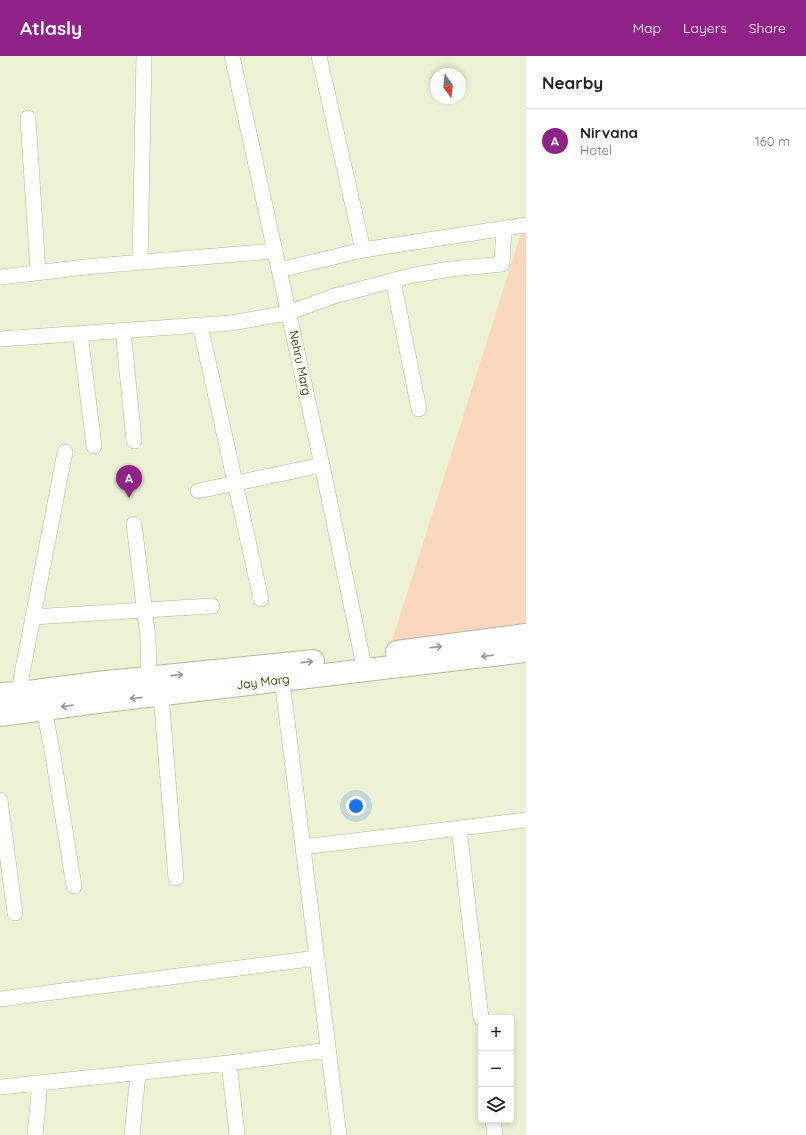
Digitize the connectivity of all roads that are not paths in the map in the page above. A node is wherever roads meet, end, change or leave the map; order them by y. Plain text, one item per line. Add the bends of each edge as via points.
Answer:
1 (144, 56) edge
2 (232, 56) edge
3 (319, 56) edge
4 (28, 118) dead end
5 (526, 225) edge
6 (504, 229) junction
7 (363, 250) junction
8 (275, 251) junction
9 (140, 262) junction
10 (279, 270) junction
11 (38, 272) junction
12 (0, 276) edge
13 (393, 280) junction
14 (288, 313) junction
15 (200, 325) junction
16 (123, 330) junction
17 (80, 333) junction
18 (0, 339) edge
19 (419, 409) dead end
20 (134, 441) dead end
21 (94, 446) dead end
22 (65, 452) dead end
23 (322, 465) junction
24 (235, 483) junction
25 (198, 491) dead end
26 (134, 524) dead end
27 (261, 599) dead end
28 (212, 606) dead end
29 (144, 610) junction
30 (33, 617) junction
31 (526, 635) edge
32 (526, 651) edge
33 (363, 664) junction
34 (281, 672) junction
35 (155, 686) junction
36 (11, 693) edge
37 (44, 709) junction
38 (0, 715) edge
39 (0, 800) edge
40 (526, 820) edge
41 (458, 828) junction
42 (303, 847) junction
43 (176, 878) dead end
44 (74, 886) dead end
45 (15, 913) dead end
46 (317, 958) junction
47 (0, 999) edge
48 (481, 1015) edge
49 (328, 1050) junction
50 (229, 1063) junction
51 (138, 1073) junction
52 (40, 1083) junction
53 (0, 1088) edge
54 (493, 1123) edge
55 (35, 1135) edge
56 (132, 1135) edge
57 (237, 1135) edge
58 (339, 1135) edge
59 (495, 1135) edge

1 - 9 street
2 - 8 street, Nehru Marg
3 - 7 street
4 - 11 street
5 - 6 street
6 - 7 street
6 - 13 street via 502,264 451,268
7 - 10 street
8 - 9 street
8 - 10 street, Nehru Marg
9 - 11 street
10 - 14 street, Nehru Marg
11 - 12 street
13 - 14 street via 334,296
13 - 19 street
14 - 15 street via 231,323
14 - 23 street, Nehru Marg
15 - 16 street
15 - 24 street
16 - 17 street
16 - 20 street
17 - 18 street
17 - 21 street
22 - 30 street
23 - 24 street
23 - 33 street, Nehru Marg
24 - 25 street
24 - 27 street
26 - 29 street
28 - 29 street
29 - 30 street
29 - 35 street
30 - 36 street via 21,679
33 -> 31 main road, Jay Marg
32 -> 33 main road, Jay Marg
33 - 34 main road, Jay Marg
34 - 35 main road, Jay Marg
34 - 42 street
35 - 36 main road, Jay Marg via 97,683
35 -> 37 main road, Jay Marg via 105,701
35 - 43 street
37 - 38 main road, Jay Marg
37 - 44 street
39 - 45 street
40 - 41 street
41 - 42 street
41 - 48 street
42 - 46 street
46 - 47 street
46 - 49 street
49 - 50 street
49 - 58 street
50 - 51 street
50 - 57 street
51 - 52 street
51 - 56 street
52 - 53 street
52 - 55 street
54 - 59 street

